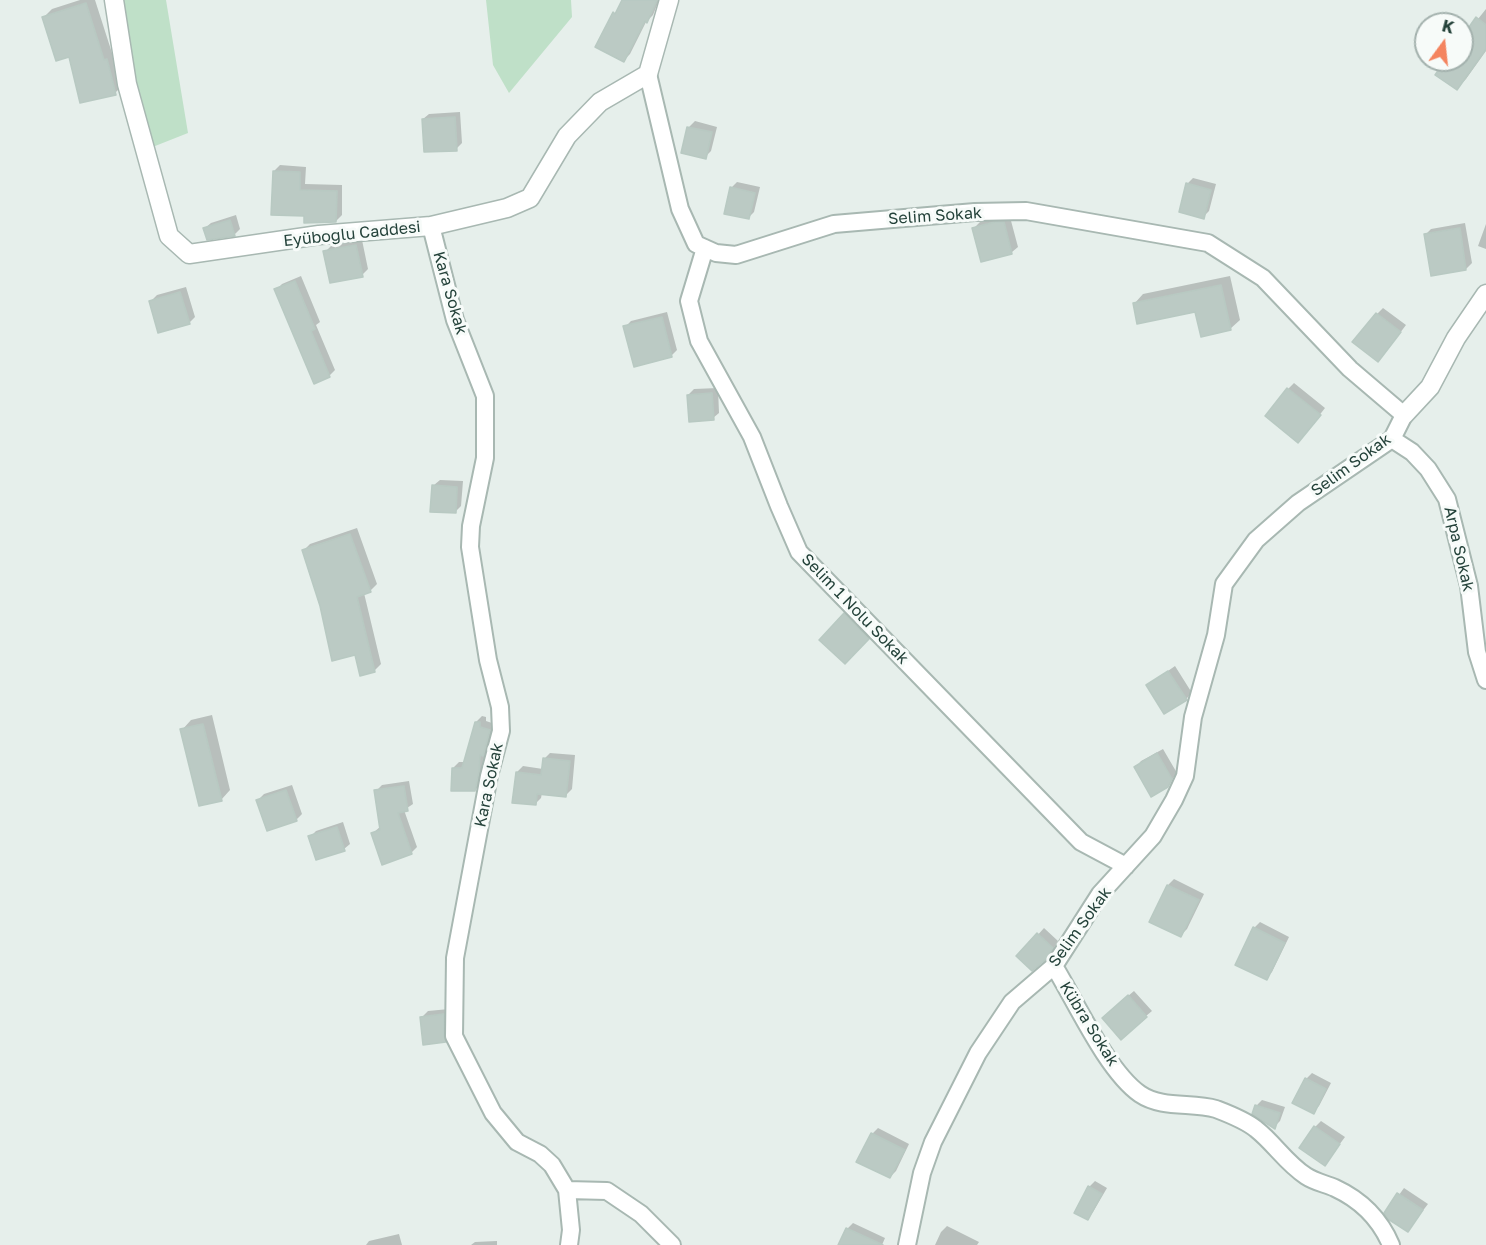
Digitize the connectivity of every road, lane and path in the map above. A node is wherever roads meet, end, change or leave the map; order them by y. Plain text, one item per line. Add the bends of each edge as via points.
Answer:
1 (114, 0) edge
2 (669, 0) edge
3 (648, 74) junction
4 (431, 226) junction
5 (705, 248) junction
6 (1486, 294) edge
7 (1404, 415) junction
8 (1392, 439) junction
9 (1486, 680) edge
10 (1126, 866) junction
11 (1054, 966) junction
12 (567, 1190) junction
13 (569, 1245) edge
14 (672, 1245) edge
15 (907, 1245) edge
16 (1391, 1245) edge

1 - 4 street, Eyüboğlu Caddesi via 127,84 169,236 189,254 319,235
2 - 3 street
3 - 4 street, Eyüboğlu Caddesi via 600,102 567,136 530,198 507,208
3 - 5 street via 680,209 696,244
4 - 12 street, Kara Sokak via 455,320 485,396 485,458 470,547 501,719 455,958 454,1036 493,1113 517,1142 552,1165
5 - 7 street, Selim Sokak via 736,255 834,224 1026,211 1208,243 1263,278 1350,369
5 - 10 street, Selim 1 Nolu Sokak via 689,301 699,341 752,437 799,552 1081,842
6 - 7 street via 1456,338 1430,387
7 - 8 street, Selim Sokak
8 - 9 street, Arpa Sokak via 1428,469 1448,499 1469,586 1477,652
8 - 10 street, Selim Sokak via 1298,503 1256,540 1224,585 1216,635 1193,717 1185,776 1153,836
10 - 11 street, Selim Sokak via 1100,894
11 - 15 street, Selim Sokak via 1012,1002 978,1053 933,1142 922,1173
11 - 16 street, Kübra Sokak via 1088,1027 1121,1075 1141,1095 1160,1102 1210,1108 1245,1121 1307,1177 1337,1189 1365,1207 1385,1230
12 - 13 street
12 - 14 street via 607,1191 641,1215

